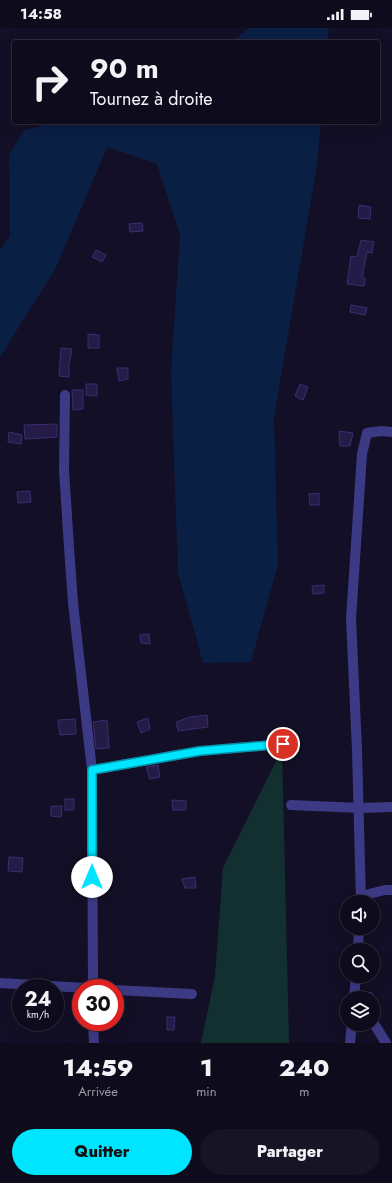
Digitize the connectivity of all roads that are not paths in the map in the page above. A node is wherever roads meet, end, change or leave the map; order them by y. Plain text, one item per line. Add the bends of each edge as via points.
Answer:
1 (65, 395) dead end
2 (392, 432) edge
3 (283, 744) dead end
4 (92, 770) junction
5 (291, 805) dead end
6 (359, 808) junction
7 (392, 808) edge
8 (392, 890) edge
9 (361, 895) edge
10 (372, 895) edge
11 (93, 979) edge
12 (0, 983) edge
13 (72, 987) edge
14 (124, 990) edge
15 (192, 994) dead end
16 (93, 1031) edge
17 (351, 1031) edge
18 (379, 1031) edge
19 (94, 1043) edge
20 (350, 1043) edge
21 (386, 1043) edge

1 - 4 street via 64,470 73,603
2 - 6 street via 366,433 362,454 351,619
3 - 4 street via 200,751
4 - 11 street
5 - 6 street
6 - 7 street
6 - 9 street
8 - 10 street
12 - 13 street
14 - 15 street
16 - 19 street
17 - 20 street
18 - 21 street

